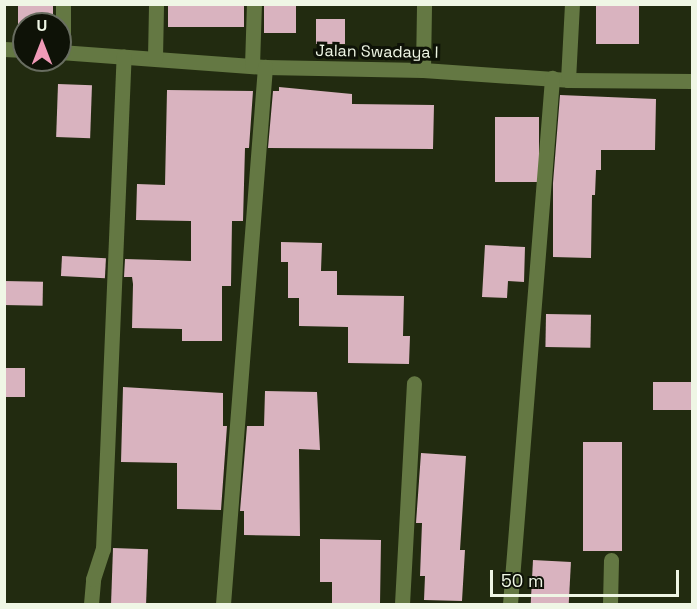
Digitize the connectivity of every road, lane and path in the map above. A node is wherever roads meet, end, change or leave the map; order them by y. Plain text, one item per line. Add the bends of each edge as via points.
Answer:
1 (156, 4) edge
2 (254, 4) edge
3 (424, 4) edge
4 (572, 4) edge
5 (72, 53) edge
6 (124, 56) junction
7 (155, 58) junction
8 (259, 66) junction
9 (423, 70) junction
10 (560, 79) junction
11 (693, 81) edge
12 (414, 383) dead end
13 (611, 560) dead end
14 (91, 604) edge
15 (223, 604) edge
16 (402, 604) edge
17 (510, 604) edge
18 (610, 604) edge

1 - 7 street
2 - 8 street
3 - 9 street
4 - 10 street
5 - 6 street, Jalan Swadaya I
6 - 7 street, Jalan Swadaya I
6 - 14 street via 103,549 93,579
7 - 8 street, Jalan Swadaya I
8 - 9 street, Jalan Swadaya I
8 - 15 street
9 - 10 street, Jalan Swadaya I
10 - 11 street, Jalan Swadaya I
10 - 17 street
12 - 16 street
13 - 18 street

